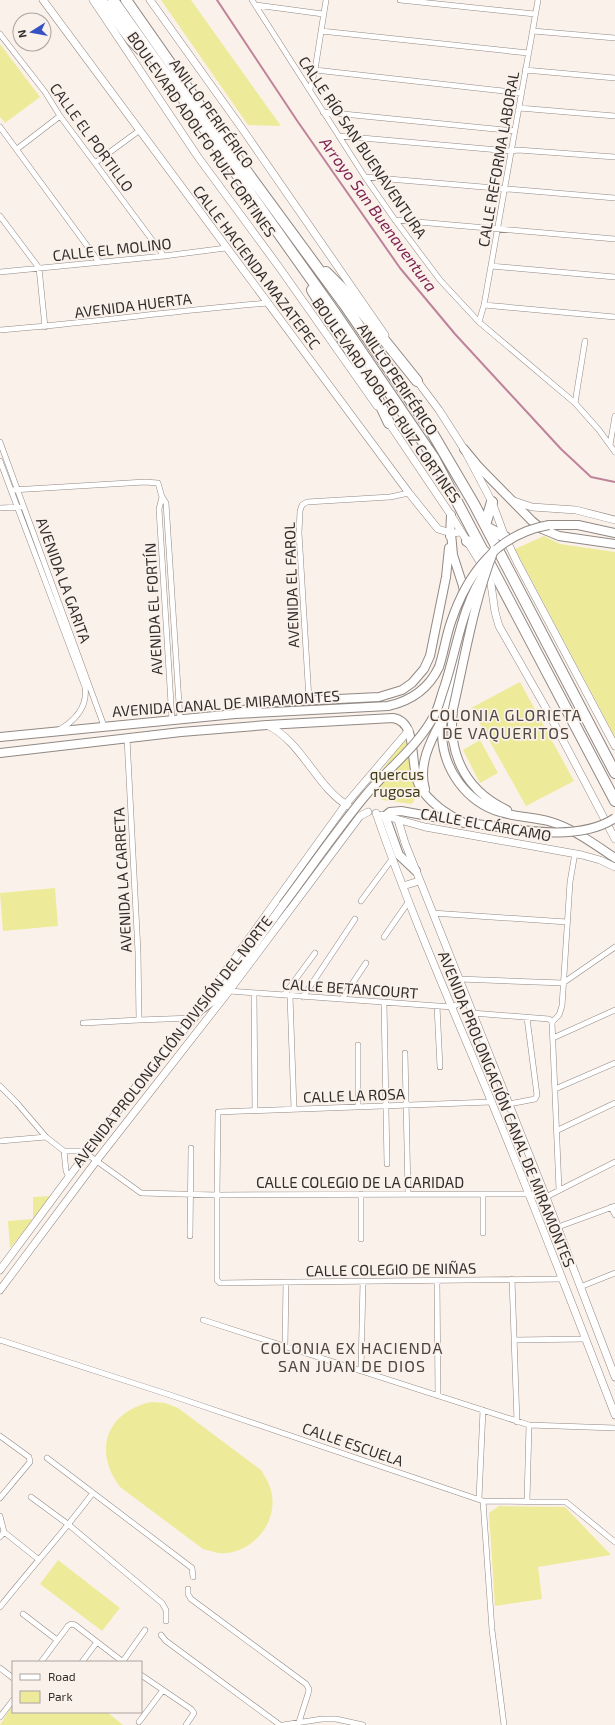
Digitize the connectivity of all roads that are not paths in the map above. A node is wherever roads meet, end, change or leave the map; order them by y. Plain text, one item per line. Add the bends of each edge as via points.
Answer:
1 (43, 0) edge
2 (93, 0) edge
3 (101, 0) edge
4 (113, 0) edge
5 (126, 0) edge
6 (150, 0) edge
7 (326, 0) edge
8 (400, 0) edge
9 (538, 0) edge
10 (254, 2) edge
11 (323, 14) junction
12 (535, 14) junction
13 (321, 31) junction
14 (533, 31) junction
15 (0, 34) edge
16 (615, 38) edge
17 (528, 53) junction
18 (161, 68) junction
19 (315, 70) junction
20 (525, 70) junction
21 (615, 78) edge
22 (310, 89) junction
23 (521, 93) junction
24 (519, 108) junction
25 (323, 112) junction
26 (60, 116) junction
27 (615, 116) edge
28 (0, 127) edge
29 (140, 130) junction
30 (515, 131) junction
31 (339, 136) junction
32 (17, 149) junction
33 (511, 151) junction
34 (615, 158) edge
35 (95, 163) junction
36 (365, 178) junction
37 (504, 190) junction
38 (615, 198) edge
39 (0, 216) edge
40 (395, 220) junction
41 (497, 230) junction
42 (280, 235) junction
43 (615, 239) edge
44 (226, 248) junction
45 (164, 256) junction
46 (99, 262) junction
47 (316, 265) junction
48 (491, 266) junction
49 (39, 268) junction
50 (0, 272) edge
51 (615, 277) edge
52 (269, 303) junction
53 (484, 306) junction
54 (615, 317) edge
55 (479, 322) junction
56 (45, 327) junction
57 (0, 330) edge
58 (585, 341) dead end
59 (417, 381) junction
60 (575, 404) junction
61 (615, 416) edge
62 (389, 423) junction
63 (0, 442) edge
64 (610, 445) junction
65 (464, 449) junction
66 (615, 452) edge
67 (0, 461) edge
68 (15, 489) junction
69 (409, 493) junction
70 (162, 497) junction
71 (513, 501) junction
72 (492, 502) junction
73 (24, 506) junction
74 (18, 507) junction
75 (0, 508) edge
76 (450, 515) junction
77 (615, 520) edge
78 (485, 526) junction
79 (451, 532) junction
80 (461, 532) junction
81 (612, 532) edge
82 (505, 537) junction
83 (467, 541) junction
84 (615, 544) edge
85 (489, 551) junction
86 (485, 568) junction
87 (309, 700) junction
88 (235, 714) junction
89 (444, 716) junction
90 (176, 719) junction
91 (267, 724) junction
92 (104, 726) junction
93 (409, 730) junction
94 (56, 731) junction
95 (0, 737) edge
96 (127, 738) junction
97 (615, 746) edge
98 (0, 753) edge
99 (615, 774) edge
100 (430, 800) junction
101 (615, 801) edge
102 (346, 804) junction
103 (368, 812) junction
104 (376, 814) junction
105 (338, 816) junction
106 (385, 816) junction
107 (525, 817) junction
108 (615, 818) edge
109 (398, 820) junction
110 (466, 823) junction
111 (352, 827) junction
112 (615, 839) edge
113 (575, 853) junction
114 (392, 858) junction
115 (615, 858) edge
116 (615, 867) edge
117 (416, 871) junction
118 (419, 880) junction
119 (403, 886) junction
120 (361, 901) dead end
121 (409, 901) junction
122 (432, 913) junction
123 (355, 919) dead end
124 (567, 922) junction
125 (384, 938) dead end
126 (615, 947) edge
127 (315, 953) dead end
128 (366, 963) dead end
129 (459, 979) junction
130 (563, 983) junction
131 (229, 991) junction
132 (254, 993) junction
133 (287, 996) junction
134 (303, 997) junction
135 (342, 999) junction
136 (467, 1000) junction
137 (384, 1002) junction
138 (437, 1006) junction
139 (452, 1007) junction
140 (203, 1008) junction
141 (615, 1010) edge
142 (472, 1013) junction
143 (193, 1018) junction
144 (527, 1018) junction
145 (139, 1020) junction
146 (552, 1022) junction
147 (83, 1023) dead end
148 (553, 1038) junction
149 (358, 1045) dead end
150 (405, 1053) dead end
151 (615, 1063) edge
152 (440, 1066) dead end
153 (143, 1078) junction
154 (0, 1086) edge
155 (156, 1086) junction
156 (555, 1090) junction
157 (150, 1093) junction
158 (491, 1102) junction
159 (615, 1103) edge
160 (509, 1104) junction
161 (386, 1105) junction
162 (407, 1105) junction
163 (358, 1106) junction
164 (294, 1109) junction
165 (255, 1111) junction
166 (558, 1130) junction
167 (46, 1137) junction
168 (0, 1141) edge
169 (191, 1148) dead end
170 (64, 1151) junction
171 (87, 1154) junction
172 (97, 1160) junction
173 (615, 1162) edge
174 (387, 1164) dead end
175 (68, 1180) junction
176 (75, 1189) junction
177 (559, 1190) junction
178 (58, 1194) junction
179 (191, 1194) junction
180 (361, 1194) junction
181 (408, 1194) junction
182 (483, 1194) junction
183 (529, 1194) junction
184 (216, 1195) junction
185 (546, 1197) junction
186 (66, 1201) junction
187 (613, 1206) edge
188 (615, 1215) edge
189 (558, 1227) junction
190 (483, 1233) dead end
191 (190, 1236) dead end
192 (361, 1239) dead end
193 (3, 1261) edge
194 (0, 1270) edge
195 (615, 1274) edge
196 (512, 1279) junction
197 (562, 1279) junction
198 (437, 1280) junction
199 (363, 1281) junction
200 (286, 1282) junction
201 (580, 1287) junction
202 (0, 1290) edge
203 (203, 1320) dead end
204 (586, 1339) junction
205 (0, 1340) edge
206 (515, 1340) junction
207 (284, 1346) junction
208 (612, 1362) edge
209 (361, 1371) junction
210 (615, 1377) edge
211 (438, 1396) junction
212 (483, 1410) junction
213 (615, 1415) edge
214 (517, 1422) junction
215 (529, 1426) junction
216 (615, 1428) edge
217 (0, 1436) edge
218 (47, 1458) dead end
219 (92, 1494) junction
220 (31, 1497) dead end
221 (0, 1498) edge
222 (481, 1500) junction
223 (527, 1501) junction
224 (0, 1516) edge
225 (69, 1525) junction
226 (4, 1532) junction
227 (0, 1538) edge
228 (615, 1542) edge
229 (38, 1559) junction
230 (193, 1577) dead end
231 (188, 1589) dead end
232 (0, 1607) edge
233 (23, 1614) dead end
234 (166, 1621) dead end
235 (145, 1630) dead end
236 (161, 1635) dead end
237 (57, 1640) junction
238 (96, 1642) junction
239 (42, 1661) edge
240 (83, 1661) edge
241 (122, 1661) edge
242 (124, 1661) edge
243 (0, 1668) edge
244 (142, 1676) edge
245 (12, 1677) edge
246 (163, 1690) junction
247 (12, 1701) edge
248 (0, 1718) edge
249 (139, 1722) dead end
250 (299, 1724) edge
251 (186, 1725) edge
252 (281, 1725) edge
253 (363, 1725) edge
254 (504, 1725) edge

1 - 29 main road, CALLE HACIENDA MAZATEPEC
2 - 62 main road, BOULEVARD ADOLFO RUIZ CORTINES via 198,157
3 - 18 highway via 131,40
4 - 18 highway, ANILLO PERIFÉRICO
5 - 47 highway, ANILLO PERIFÉRICO via 231,150
6 - 59 main road, BOULEVARD ADOLFO RUIZ CORTINES via 327,249
7 - 11 street
8 - 12 street
9 - 12 street, CALLE REFORMA LABORAL
10 - 11 street
10 - 22 street, CALLE RÍO SAN BUENAVENTURA
11 - 13 street
12 - 14 street, CALLE REFORMA LABORAL
13 - 17 street
13 - 19 street
14 - 16 street
14 - 17 street, CALLE REFORMA LABORAL
15 - 26 street, CALLE EL PORTILLO via 45,92
17 - 20 street, CALLE REFORMA LABORAL
18 - 42 highway, ANILLO PERIFÉRICO
19 - 22 street
19 - 23 street
20 - 21 street
20 - 23 street, CALLE REFORMA LABORAL
22 - 25 street, CALLE RÍO SAN BUENAVENTURA
23 - 24 street, CALLE REFORMA LABORAL
24 - 27 street
24 - 30 street, CALLE REFORMA LABORAL
25 - 30 street
25 - 31 street, CALLE RÍO SAN BUENAVENTURA
26 - 32 street
26 - 35 street, CALLE EL PORTILLO
28 - 32 street
29 - 35 street
29 - 44 main road, CALLE HACIENDA MAZATEPEC
30 - 33 street, CALLE REFORMA LABORAL
31 - 33 street
31 - 36 street, CALLE RÍO SAN BUENAVENTURA
32 - 46 street
33 - 34 street
33 - 37 street, CALLE REFORMA LABORAL
35 - 45 street, CALLE EL PORTILLO
36 - 37 street
36 - 40 street, CALLE RÍO SAN BUENAVENTURA
37 - 38 street
37 - 41 street, CALLE REFORMA LABORAL
39 - 49 street
40 - 41 street
40 - 55 street, CALLE RÍO SAN BUENAVENTURA via 440,280
41 - 43 street
41 - 48 street, CALLE REFORMA LABORAL
42 - 62 highway via 372,387
42 - 85 highway, ANILLO PERIFÉRICO via 434,458
44 - 45 street, CALLE EL MOLINO
44 - 52 main road, CALLE HACIENDA MAZATEPEC
45 - 46 street, CALLE EL MOLINO
46 - 49 street, CALLE EL MOLINO
47 - 59 highway via 339,284
47 - 78 highway, ANILLO PERIFÉRICO via 430,429
48 - 51 street
48 - 53 street, CALLE REFORMA LABORAL
49 - 50 street, CALLE EL MOLINO
49 - 56 street
52 - 56 street, AVENIDA HUERTA
52 - 69 main road, CALLE HACIENDA MAZATEPEC
53 - 54 street
53 - 55 street, CALLE REFORMA LABORAL
55 - 60 street, CALLE RÍO SAN BUENAVENTURA
56 - 57 street, AVENIDA HUERTA
58 - 60 street
59 - 65 main road, BOULEVARD ADOLFO RUIZ CORTINES
60 - 64 street, CALLE RÍO SAN BUENAVENTURA
61 - 64 street
62 - 76 main road, BOULEVARD ADOLFO RUIZ CORTINES
63 - 68 street, AVENIDA LA GARITA
64 - 66 street, CALLE RÍO SAN BUENAVENTURA
65 - 71 main road
65 - 72 main road, BOULEVARD ADOLFO RUIZ CORTINES
67 - 68 street, AVENIDA LA GARITA
68 - 70 street, AVENIDA EL FORTÍN via 153,481 158,483
68 - 73 street, AVENIDA LA GARITA
68 - 74 street, AVENIDA LA GARITA
69 - 79 main road, CALLE HACIENDA MAZATEPEC via 438,529
69 - 87 street, AVENIDA EL FAROL via 390,497 302,504 299,533
70 - 90 street, AVENIDA EL FORTÍN via 159,508
70 - 90 street, AVENIDA EL FORTÍN via 167,510
71 - 77 main road via 532,507 576,510
71 - 84 main road via 537,525 553,534
72 - 78 highway
72 - 82 main road, BOULEVARD ADOLFO RUIZ CORTINES
73 - 74 street
73 - 92 street, AVENIDA LA GARITA
74 - 75 street
74 - 94 street, AVENIDA LA GARITA via 86,693 84,704 78,714 66,726
76 - 79 main road
76 - 80 main road, BOULEVARD ADOLFO RUIZ CORTINES
78 - 82 highway
78 - 99 highway, ANILLO PERIFÉRICO
79 - 80 main road, CALLE HACIENDA MAZATEPEC
79 - 87 main road via 446,577 430,656 416,679 402,690 383,696
79 - 89 main road via 453,555 465,595 467,612
80 - 83 main road, BOULEVARD ADOLFO RUIZ CORTINES
81 - 85 main road, AVENIDA CANAL DE MIRAMONTES, bridge via 568,524 542,526 520,534
82 - 97 main road, BOULEVARD ADOLFO RUIZ CORTINES
83 - 85 highway
83 - 86 main road, BOULEVARD ADOLFO RUIZ CORTINES
85 - 86 highway
85 - 88 main road, AVENIDA CANAL DE MIRAMONTES, bridge via 462,596 434,677 412,697 382,707
85 - 101 highway, ANILLO PERIFÉRICO
86 - 107 main road, bridge via 453,709 453,740 461,768 477,790 496,804
86 - 112 main road, BOULEVARD ADOLFO RUIZ CORTINES via 491,584 499,626
86 - 140 main road, bridge via 464,611 450,670 436,713 419,739 364,797 215,999
87 - 88 main road via 269,703
88 - 90 main road, AVENIDA CANAL DE MIRAMONTES
89 - 100 main road via 423,764 423,784
89 - 107 main road via 444,749 461,787 484,805 507,814
90 - 92 main road, AVENIDA CANAL DE MIRAMONTES
91 - 93 main road, AVENIDA CANAL DE MIRAMONTES via 392,718 402,721
91 - 96 main road, AVENIDA CANAL DE MIRAMONTES
91 - 102 main road, CALLE EL CÁRCAMO via 287,738 334,794
92 - 94 main road, AVENIDA CANAL DE MIRAMONTES
93 - 100 main road via 414,771
93 - 102 main road, AVENIDA PROLONGACIÓN DIVISIÓN DEL NORTE
94 - 95 main road, AVENIDA CANAL DE MIRAMONTES
96 - 98 main road, AVENIDA CANAL DE MIRAMONTES
96 - 145 street, AVENIDA LA CARRETA
100 - 110 main road
102 - 103 main road, CALLE EL CÁRCAMO
102 - 105 main road, AVENIDA PROLONGACIÓN DIVISIÓN DEL NORTE
103 - 104 main road, CALLE EL CÁRCAMO
103 - 111 main road, AVENIDA PROLONGACIÓN DIVISIÓN DEL NORTE via 360,816
104 - 106 main road, CALLE EL CÁRCAMO
104 - 114 main road, AVENIDA PROLONGACIÓN CANAL DE MIRAMONTES
105 - 111 main road via 346,817
105 - 140 main road, AVENIDA PROLONGACIÓN DIVISIÓN DEL NORTE via 209,994
106 - 109 main road, CALLE EL CÁRCAMO
106 - 110 main road via 390,812 401,811
106 - 117 main road via 399,855
107 - 115 main road via 565,827
108 - 110 main road, bridge via 596,827 561,832
109 - 113 main road, CALLE EL CÁRCAMO
109 - 117 main road, AVENIDA PROLONGACIÓN CANAL DE MIRAMONTES
111 - 131 main road, AVENIDA PROLONGACIÓN DIVISIÓN DEL NORTE
113 - 116 main road, CALLE EL CÁRCAMO via 596,858
113 - 124 street
114 - 119 main road, AVENIDA PROLONGACIÓN CANAL DE MIRAMONTES
114 - 120 street
117 - 118 main road, AVENIDA PROLONGACIÓN CANAL DE MIRAMONTES
118 - 119 main road
118 - 122 main road, AVENIDA PROLONGACIÓN CANAL DE MIRAMONTES
119 - 121 main road, AVENIDA PROLONGACIÓN CANAL DE MIRAMONTES
121 - 125 street
121 - 139 main road, AVENIDA PROLONGACIÓN CANAL DE MIRAMONTES
122 - 124 street
122 - 129 main road, AVENIDA PROLONGACIÓN CANAL DE MIRAMONTES
123 - 134 street
124 - 130 street
126 - 130 street
127 - 133 street
128 - 135 street
129 - 130 street
129 - 136 main road, AVENIDA PROLONGACIÓN CANAL DE MIRAMONTES
130 - 146 street via 562,1006 559,1015
131 - 132 street, CALLE BETANCOURT
131 - 155 main road, AVENIDA PROLONGACIÓN DIVISIÓN DEL NORTE
132 - 133 street, CALLE BETANCOURT
132 - 165 street
133 - 134 street, CALLE BETANCOURT
133 - 164 street
134 - 135 street, CALLE BETANCOURT
135 - 137 street, CALLE BETANCOURT
136 - 139 street, CALLE BETANCOURT
136 - 142 main road, AVENIDA PROLONGACIÓN CANAL DE MIRAMONTES
137 - 138 street, CALLE BETANCOURT
137 - 161 street
138 - 139 street, CALLE BETANCOURT
138 - 152 street
139 - 158 main road, AVENIDA PROLONGACIÓN CANAL DE MIRAMONTES
140 - 143 main road, AVENIDA PROLONGACIÓN DIVISIÓN DEL NORTE
141 - 148 street
142 - 144 street
142 - 160 main road, AVENIDA PROLONGACIÓN CANAL DE MIRAMONTES
143 - 145 street
143 - 153 main road, AVENIDA PROLONGACIÓN DIVISIÓN DEL NORTE
144 - 146 street via 549,1019
144 - 160 street via 536,1095 535,1099
145 - 147 street
146 - 148 street
148 - 156 street
149 - 163 street
150 - 162 street
151 - 156 street
153 - 155 main road
153 - 157 main road
153 - 171 main road, AVENIDA PROLONGACIÓN DIVISIÓN DEL NORTE
154 - 167 street
155 - 157 main road, AVENIDA PROLONGACIÓN DIVISIÓN DEL NORTE
156 - 166 street
157 - 172 main road, AVENIDA PROLONGACIÓN DIVISIÓN DEL NORTE
158 - 162 street, CALLE LA ROSA
158 - 183 main road, AVENIDA PROLONGACIÓN CANAL DE MIRAMONTES
159 - 166 street
160 - 185 main road, AVENIDA PROLONGACIÓN CANAL DE MIRAMONTES
161 - 162 street, CALLE LA ROSA
161 - 163 street, CALLE LA ROSA
161 - 174 street
162 - 181 street
163 - 164 street, CALLE LA ROSA
164 - 165 street, CALLE LA ROSA
165 - 184 street, CALLE LA ROSA via 218,1112
166 - 177 street
167 - 168 street
167 - 170 street
169 - 179 street
170 - 171 street via 82,1151
170 - 175 street
171 - 172 street, CALLE COLEGIO DE LA CARIDAD
171 - 175 main road, AVENIDA PROLONGACIÓN DIVISIÓN DEL NORTE
172 - 176 main road, AVENIDA PROLONGACIÓN DIVISIÓN DEL NORTE
172 - 179 street, CALLE COLEGIO DE LA CARIDAD via 141,1193
173 - 177 street
175 - 176 main road via 68,1188
175 - 178 main road, AVENIDA PROLONGACIÓN DIVISIÓN DEL NORTE
176 - 186 main road, AVENIDA PROLONGACIÓN DIVISIÓN DEL NORTE
177 - 185 street
178 - 186 main road via 64,1194
178 - 193 main road, AVENIDA PROLONGACIÓN DIVISIÓN DEL NORTE
179 - 184 street, CALLE COLEGIO DE LA CARIDAD
179 - 191 street
180 - 181 street, CALLE COLEGIO DE LA CARIDAD
180 - 184 street, CALLE COLEGIO DE LA CARIDAD
180 - 192 street
181 - 182 street, CALLE COLEGIO DE LA CARIDAD
182 - 183 street, CALLE COLEGIO DE LA CARIDAD
182 - 190 street
183 - 185 street, CALLE COLEGIO DE LA CARIDAD
183 - 197 main road, AVENIDA PROLONGACIÓN CANAL DE MIRAMONTES
184 - 200 street, CALLE COLEGIO DE NIÑAS via 217,1280 220,1283
185 - 189 main road, AVENIDA PROLONGACIÓN CANAL DE MIRAMONTES
186 - 202 main road, AVENIDA PROLONGACIÓN DIVISIÓN DEL NORTE
187 - 188 street
187 - 189 street
189 - 201 main road, AVENIDA PROLONGACIÓN CANAL DE MIRAMONTES
193 - 194 main road, AVENIDA PROLONGACIÓN DIVISIÓN DEL NORTE
195 - 201 street
196 - 197 street, CALLE COLEGIO DE NIÑAS
196 - 198 street, CALLE COLEGIO DE NIÑAS
196 - 206 street
197 - 204 main road, AVENIDA PROLONGACIÓN CANAL DE MIRAMONTES
198 - 199 street, CALLE COLEGIO DE NIÑAS
198 - 211 street
199 - 200 street, CALLE COLEGIO DE NIÑAS
199 - 209 street
200 - 207 street
201 - 208 main road, AVENIDA PROLONGACIÓN CANAL DE MIRAMONTES
203 - 207 street
204 - 206 street
204 - 213 main road, AVENIDA PROLONGACIÓN CANAL DE MIRAMONTES
205 - 222 street, CALLE ESCUELA
206 - 214 street
207 - 209 street
208 - 210 main road, AVENIDA PROLONGACIÓN CANAL DE MIRAMONTES
209 - 211 street
211 - 212 street
212 - 214 street
212 - 222 street
214 - 215 street
215 - 216 street
215 - 223 street
217 - 221 street via 29,1457 30,1462
218 - 219 street
219 - 225 street
219 - 230 street via 192,1568
220 - 225 street
222 - 223 street, CALLE ESCUELA
222 - 254 street via 492,1630
223 - 228 street, CALLE ESCUELA via 566,1502
224 - 226 street
225 - 229 street
225 - 234 street via 162,1604 166,1610
226 - 227 street
226 - 229 street
229 - 232 street
231 - 250 street via 191,1599 306,1684 309,1689
233 - 237 street
235 - 242 street
236 - 252 street
237 - 238 street via 71,1624
237 - 239 street
238 - 240 street
238 - 241 street
243 - 245 street
244 - 246 street
246 - 249 street
246 - 251 street via 194,1713
247 - 248 street
250 - 252 street
250 - 253 street via 336,1719

